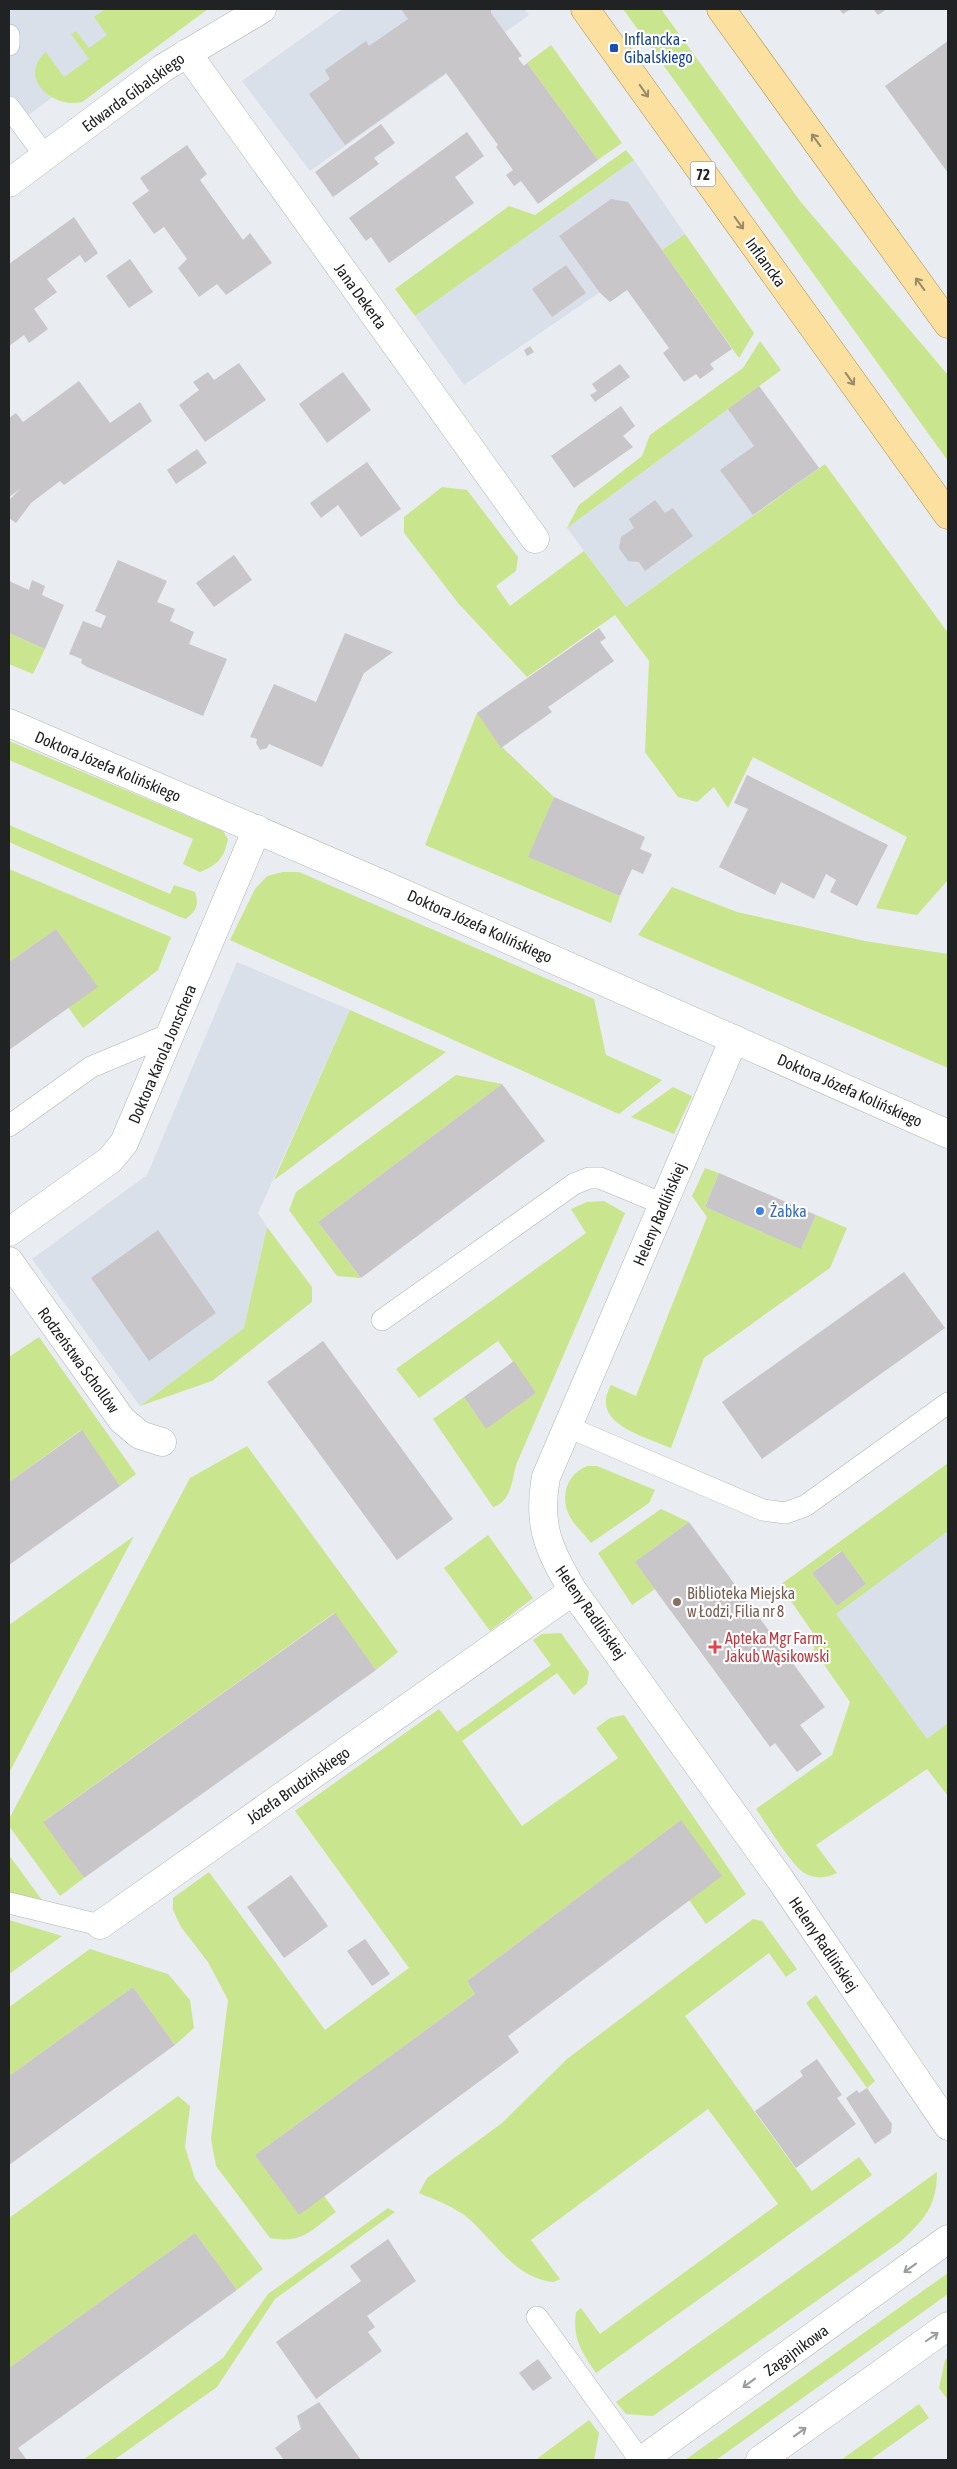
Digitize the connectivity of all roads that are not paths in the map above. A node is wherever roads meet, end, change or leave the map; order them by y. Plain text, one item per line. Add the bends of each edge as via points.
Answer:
1 (262, 9) edge
2 (585, 9) edge
3 (720, 9) edge
4 (9, 35) edge
5 (9, 45) edge
6 (187, 53) junction
7 (9, 107) edge
8 (45, 156) junction
9 (9, 183) edge
10 (948, 324) edge
11 (948, 514) edge
12 (535, 538) dead end
13 (9, 724) edge
14 (257, 829) junction
15 (170, 1034) junction
16 (734, 1039) junction
17 (9, 1126) edge
18 (948, 1134) edge
19 (663, 1204) junction
20 (9, 1232) edge
21 (9, 1261) edge
22 (382, 1320) dead end
23 (948, 1403) edge
24 (568, 1427) junction
25 (162, 1442) dead end
26 (573, 1591) junction
27 (9, 1903) edge
28 (100, 1925) joint
29 (948, 2126) edge
30 (948, 2239) edge
31 (537, 2317) dead end
32 (948, 2326) edge
33 (641, 2460) edge
34 (760, 2460) edge

1 - 6 street, Edwarda Gibalskiego
2 -> 11 main road, Inflancka / 72
10 -> 3 main road
4 - 5 lane
6 - 8 street, Edwarda Gibalskiego
6 - 12 street, Jana Dekerta
7 - 8 lane
8 - 9 street, Edwarda Gibalskiego
13 - 14 street, Doktora Józefa Kolińskiego
14 - 15 street, Doktora Karola Jonschera
14 - 16 street, Doktora Józefa Kolińskiego
15 - 17 lane via 91,1067
15 - 20 street, Doktora Karola Jonschera via 124,1143 110,1160
16 - 18 street, Doktora Józefa Kolińskiego
16 - 19 street, Heleny Radlińskiej
19 - 22 lane via 600,1178 574,1184
19 - 24 street, Heleny Radlińskiej
21 - 25 street, Rodzeństwa Schollów via 122,1420 140,1434
23 - 24 lane via 805,1506 785,1513 763,1510
24 - 26 street, Heleny Radlińskiej via 546,1477 542,1503 545,1530 553,1556
26 - 28 street, Józefa Brudzińskiego
26 - 29 street, Heleny Radlińskiej via 780,1879
27 - 28 lane, Józefa Brudzińskiego
30 -> 33 street, Zagajnikowa
31 - 33 lane
34 -> 32 street

